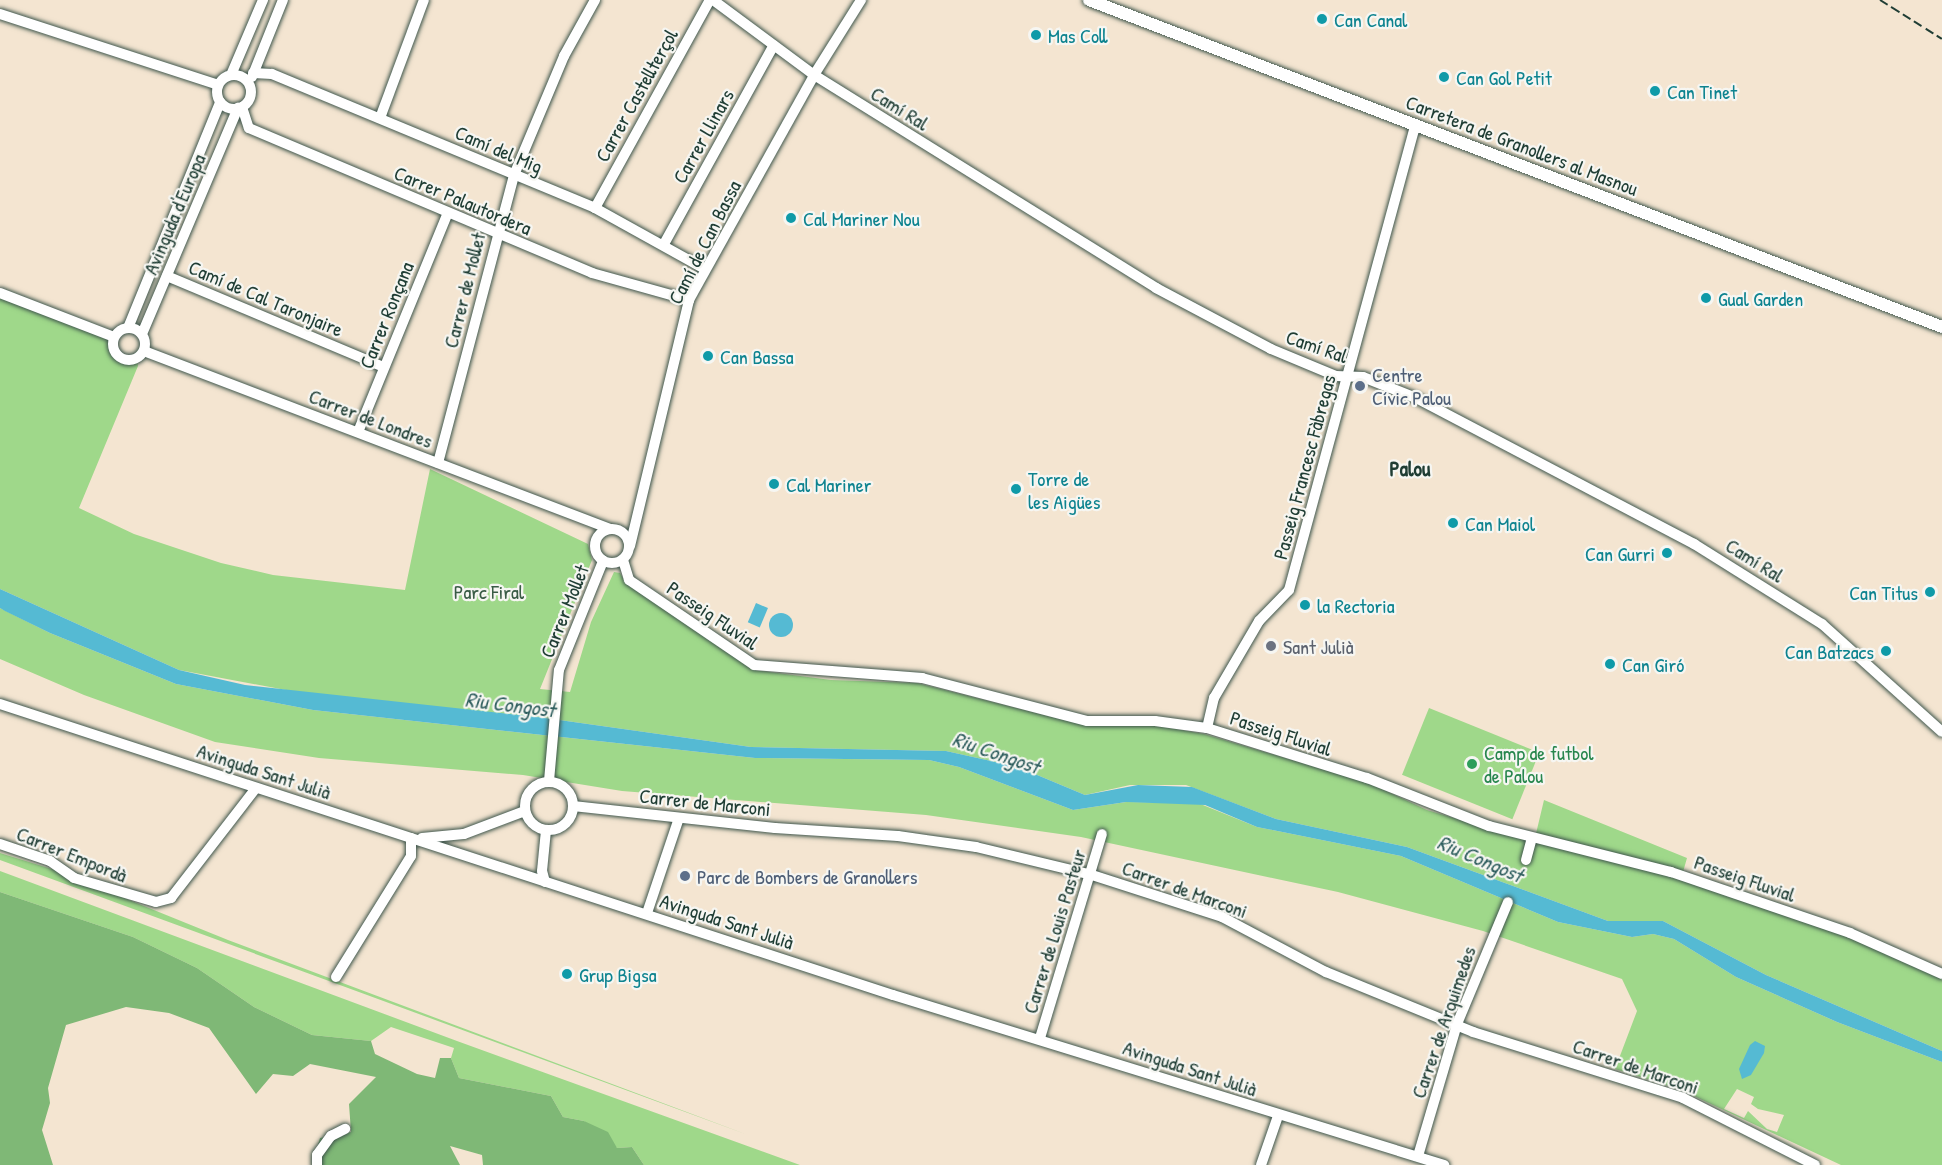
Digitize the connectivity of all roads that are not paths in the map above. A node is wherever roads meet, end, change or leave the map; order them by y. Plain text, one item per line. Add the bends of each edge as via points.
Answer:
1 (263, 0) edge
2 (283, 0) edge
3 (424, 0) edge
4 (595, 0) edge
5 (711, 0) edge
6 (861, 0) edge
7 (1089, 0) edge
8 (0, 14) edge
9 (774, 45) junction
10 (262, 52) junction
11 (254, 73) junction
12 (272, 74) junction
13 (231, 75) junction
14 (814, 75) junction
15 (218, 85) junction
16 (250, 86) junction
17 (220, 102) junction
18 (240, 108) junction
19 (380, 118) junction
20 (1415, 126) junction
21 (249, 128) junction
22 (224, 142) junction
23 (514, 175) junction
24 (594, 208) junction
25 (448, 213) junction
26 (497, 233) junction
27 (664, 244) junction
28 (705, 269) junction
29 (167, 276) junction
30 (0, 293) edge
31 (689, 300) junction
32 (1942, 327) edge
33 (128, 328) junction
34 (142, 334) junction
35 (114, 337) junction
36 (144, 351) junction
37 (384, 367) junction
38 (1346, 377) junction
39 (358, 432) junction
40 (438, 463) junction
41 (584, 521) junction
42 (633, 522) junction
43 (612, 529) junction
44 (597, 536) junction
45 (630, 546) junction
46 (622, 560) junction
47 (603, 561) junction
48 (0, 704) edge
49 (1207, 728) junction
50 (1942, 732) edge
51 (549, 778) junction
52 (256, 788) junction
53 (573, 806) junction
54 (525, 811) junction
55 (679, 818) junction
56 (546, 830) junction
57 (1102, 834) dead end
58 (411, 838) junction
59 (1532, 838) junction
60 (0, 844) edge
61 (1526, 860) dead end
62 (1092, 874) junction
63 (545, 882) junction
64 (1508, 902) dead end
65 (647, 913) junction
66 (1942, 974) edge
67 (336, 977) dead end
68 (1457, 1024) junction
69 (1040, 1038) junction
70 (1278, 1116) junction
71 (345, 1129) dead end
72 (1418, 1156) junction
73 (317, 1165) edge
74 (1261, 1165) edge
75 (1444, 1165) edge
76 (1815, 1165) edge

1 - 13 street
2 - 10 street
3 - 19 street
4 - 23 street, Carrer de Mollet via 564,56
5 - 9 street, Camí Ral
5 - 24 street, Carrer Castellterçol
6 - 14 street, Camí de Can Bassa
7 - 20 main road, Carretera de Granollers al Masnou
8 - 15 street
9 - 14 street, Camí Ral
9 - 27 street, Carrer Llinars
10 - 11 street
10 - 12 street
11 - 12 street, Camí del Mig
11 - 16 street
12 - 19 street, Camí del Mig
13 - 15 street
13 - 16 street via 245,79
14 - 28 street, Camí de Can Bassa
14 - 38 street, Camí Ral via 1156,288 1252,340
15 - 17 street
16 - 18 street via 250,98
17 - 18 street
17 - 33 street, Avinguda d'Europa
18 - 21 street
18 - 22 street, Avinguda d'Europa
19 - 23 street, Camí del Mig
20 - 32 main road, Carretera de Granollers al Masnou
20 - 38 street, Passeig Francesc Fàbregas
21 - 22 street via 232,134
21 - 25 street, Carrer Palautordera
22 - 29 street, Avinguda d'Europa
23 - 24 street, Camí del Mig
23 - 26 street, Carrer de Mollet
24 - 27 street, Camí del Mig
25 - 26 street, Carrer Palautordera
25 - 37 street, Carrer Ronçana
26 - 31 street, Carrer Palautordera via 592,273
26 - 40 street, Carrer de Mollet
27 - 28 street, Camí del Mig
28 - 31 street, Camí de Can Bassa
29 - 34 street, Avinguda d'Europa
29 - 37 street, Camí de Cal Taronjaire
30 - 35 street
31 - 42 street, Camí de Can Bassa
33 - 34 street
33 - 35 street
34 - 36 street
35 - 36 street via 113,349 121,359 132,361
36 - 39 street, Carrer de Londres
37 - 39 street, Carrer Ronçana
38 - 49 street, Passeig Francesc Fàbregas via 1289,590 1259,621 1214,698
38 - 50 street, Camí Ral via 1363,377 1416,398 1694,544 1822,624
39 - 40 street, Carrer de Londres
40 - 41 street, Carrer de Londres
41 - 43 street, Carrer de Londres
41 - 44 street, Carrer de Londres
42 - 43 street
42 - 45 street, Camí de Can Bassa
43 - 44 street
43 - 45 street via 626,535
44 - 47 street via 596,552
45 - 46 street
46 - 47 street
46 - 49 street, Passeig Fluvial via 629,580 754,665 922,678 1087,721 1155,721
47 - 51 street, Carrer Mollet via 557,681
48 - 52 street, Avinguda Sant Julià
49 - 59 street, Passeig Fluvial via 1367,778 1489,826
51 - 53 street via 569,792
51 - 54 street via 528,794
52 - 58 street, Avinguda Sant Julià
52 - 60 street, Carrer Empordà via 171,897 156,902 74,878 50,861
53 - 55 street, Carrer de Marconi
53 - 56 street via 567,822
54 - 56 street via 531,823
54 - 58 street via 464,834
55 - 62 street, Carrer de Marconi via 918,838 987,849
55 - 65 street
56 - 63 street
57 - 62 street, Carrer de Louis Pasteur
58 - 63 street, Avinguda Sant Julià
58 - 67 street via 411,856
59 - 61 street
59 - 66 street, Passeig Fluvial via 1671,872 1850,933
62 - 68 street, Carrer de Marconi via 1222,917 1326,972
62 - 69 street, Carrer de Louis Pasteur
63 - 65 street, Avinguda Sant Julià
64 - 68 street, Carrer de Arquimedes
65 - 69 street, Avinguda Sant Julià via 893,995
68 - 72 street, Carrer de Arquimedes
68 - 76 street, Carrer de Marconi via 1683,1098
69 - 70 street, Avinguda Sant Julià
70 - 72 street, Avinguda Sant Julià
70 - 74 street
71 - 73 street via 324,1145 317,1155
72 - 75 street, Avinguda Sant Julià

